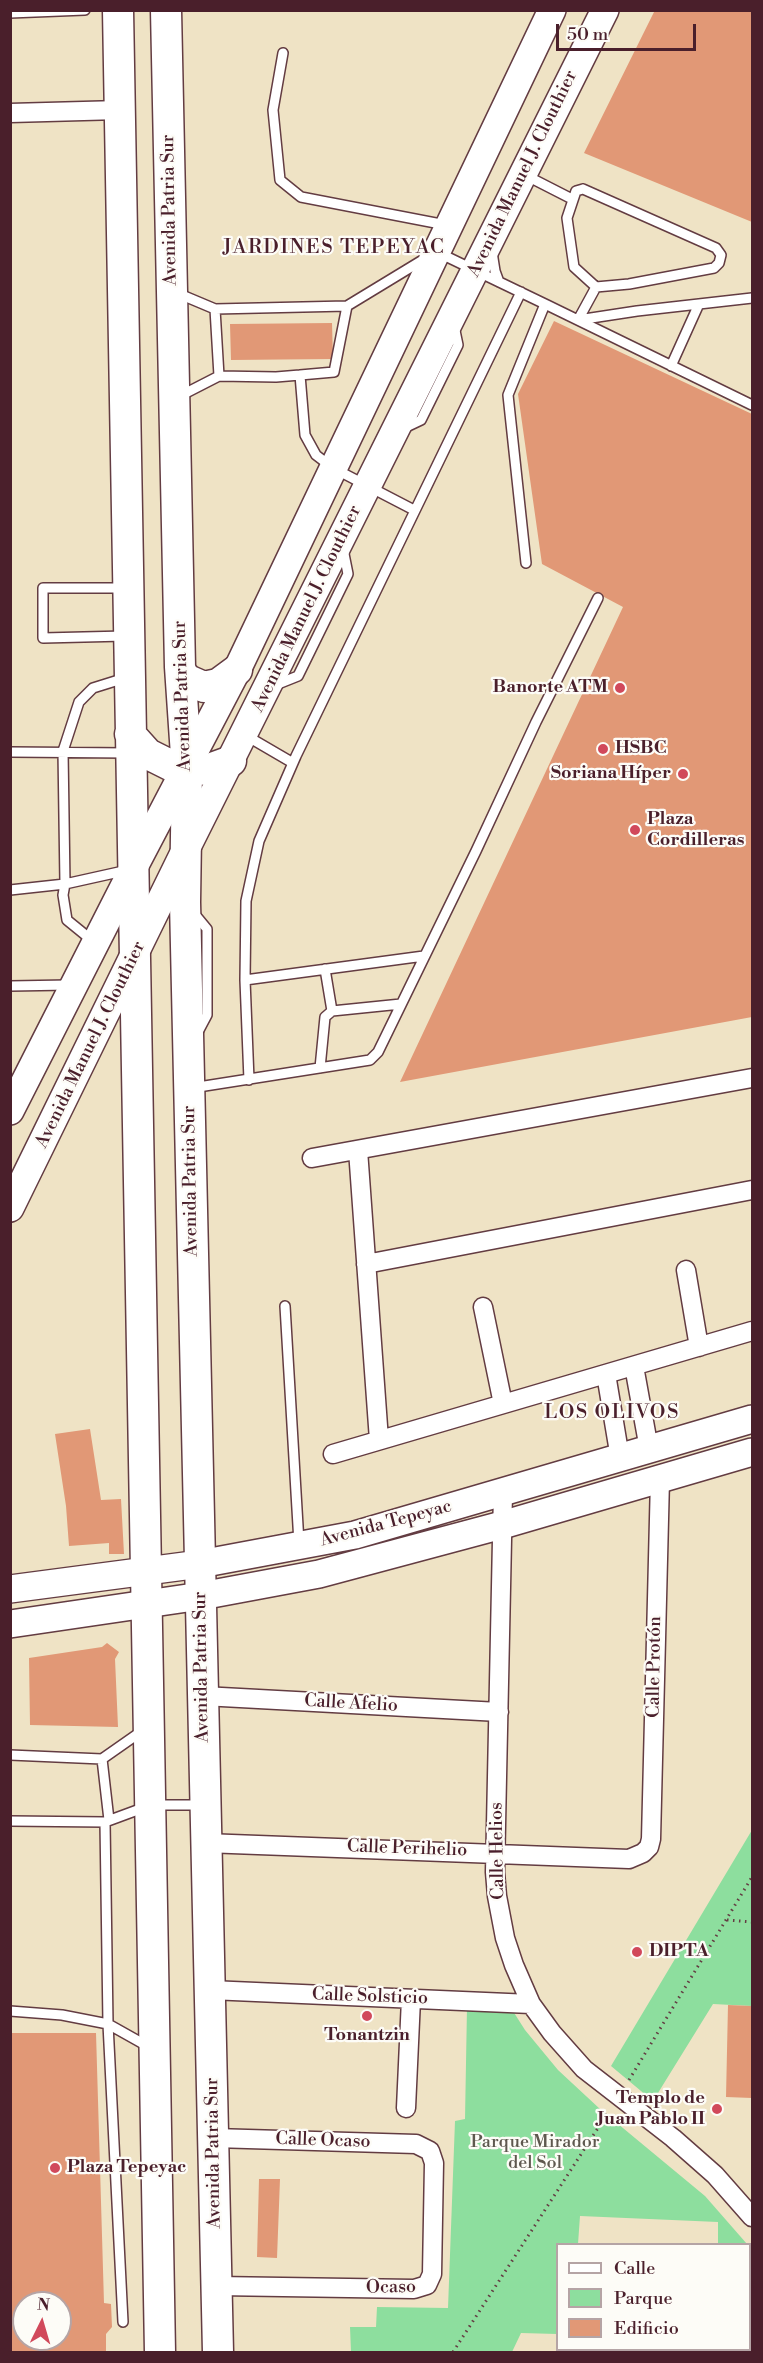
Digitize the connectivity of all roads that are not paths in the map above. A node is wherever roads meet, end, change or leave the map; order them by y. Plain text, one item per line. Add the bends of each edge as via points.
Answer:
1 (85, 10) edge
2 (118, 10) edge
3 (166, 10) edge
4 (552, 10) edge
5 (604, 10) edge
6 (10, 13) edge
7 (284, 53) dead end
8 (120, 110) junction
9 (10, 113) edge
10 (523, 174) junction
11 (574, 195) junction
12 (448, 226) junction
13 (436, 252) junction
14 (487, 276) junction
15 (596, 287) junction
16 (172, 291) junction
17 (521, 292) junction
18 (753, 298) edge
19 (699, 303) junction
20 (544, 304) junction
21 (347, 306) junction
22 (215, 309) junction
23 (578, 320) junction
24 (671, 366) junction
25 (300, 375) junction
26 (219, 376) junction
27 (174, 399) junction
28 (753, 405) edge
29 (333, 468) junction
30 (369, 486) junction
31 (414, 510) junction
32 (526, 563) dead end
33 (128, 588) junction
34 (598, 598) dead end
35 (128, 636) junction
36 (180, 667) junction
37 (237, 670) junction
38 (129, 677) junction
39 (245, 735) junction
40 (130, 744) junction
41 (63, 751) junction
42 (10, 752) edge
43 (231, 762) junction
44 (293, 763) junction
45 (186, 770) junction
46 (184, 853) junction
47 (133, 869) junction
48 (65, 884) junction
49 (10, 890) edge
50 (95, 944) junction
51 (424, 956) junction
52 (134, 958) junction
53 (325, 969) junction
54 (245, 980) junction
55 (74, 985) junction
56 (10, 986) edge
57 (401, 1004) junction
58 (332, 1011) junction
59 (320, 1068) junction
60 (753, 1078) edge
61 (249, 1080) junction
62 (189, 1088) junction
63 (10, 1111) edge
64 (358, 1150) junction
65 (312, 1158) dead end
66 (753, 1190) edge
67 (10, 1208) edge
68 (366, 1264) junction
69 (686, 1270) dead end
70 (285, 1306) dead end
71 (483, 1307) dead end
72 (753, 1331) edge
73 (699, 1347) junction
74 (634, 1366) junction
75 (606, 1374) junction
76 (503, 1404) junction
77 (753, 1419) edge
78 (380, 1440) junction
79 (649, 1449) junction
80 (753, 1452) edge
81 (333, 1454) dead end
82 (620, 1458) junction
83 (660, 1479) junction
84 (503, 1492) junction
85 (502, 1525) junction
86 (299, 1545) junction
87 (200, 1564) junction
88 (146, 1572) junction
89 (10, 1589) edge
90 (201, 1596) junction
91 (147, 1604) junction
92 (10, 1624) edge
93 (202, 1696) junction
94 (499, 1712) junction
95 (149, 1726) junction
96 (10, 1755) edge
97 (102, 1759) junction
98 (151, 1805) junction
99 (204, 1805) junction
100 (10, 1821) edge
101 (107, 1821) junction
102 (205, 1843) junction
103 (496, 1852) junction
104 (643, 1853) joint
105 (210, 1990) junction
106 (411, 1999) junction
107 (531, 2004) junction
108 (10, 2012) edge
109 (108, 2024) junction
110 (155, 2050) junction
111 (406, 2108) dead end
112 (214, 2138) junction
113 (430, 2151) joint
114 (753, 2217) edge
115 (217, 2286) junction
116 (123, 2322) dead end
117 (160, 2352) edge
118 (218, 2352) edge

1 - 6 lane
2 - 8 main road
3 - 16 main road, Avenida Patria Sur
4 - 12 main road, Avenida Manuel J. Clouthier
5 - 10 main road, Avenida Manuel J. Clouthier
7 - 12 lane via 273,110 280,180 301,197
8 - 9 street
8 - 33 main road
10 - 11 lane
10 - 14 main road, Avenida Manuel J. Clouthier via 491,240
11 - 15 lane via 567,218 574,267
11 - 15 lane via 583,189 592,191 716,248 721,255 714,268
12 - 13 main road, Avenida Manuel J. Clouthier
13 - 14 lane
13 - 21 lane
13 - 29 main road, Avenida Manuel J. Clouthier
14 - 17 lane
14 - 30 main road, Avenida Manuel J. Clouthier via 452,318
15 - 23 lane
16 - 22 lane
16 - 27 main road, Avenida Patria Sur
17 - 20 lane
17 - 31 lane
18 - 19 lane
19 - 23 lane
19 - 24 lane
20 - 23 lane
20 - 32 lane via 508,394
21 - 22 lane
21 - 25 lane via 334,372
22 - 26 lane
23 - 24 lane
24 - 28 lane
25 - 26 lane
25 - 29 lane via 305,435 316,455
26 - 27 lane
27 - 36 main road, Avenida Patria Sur
29 - 30 lane
29 - 37 main road, Avenida Manuel J. Clouthier
30 - 31 lane
30 - 39 main road, Avenida Manuel J. Clouthier
31 - 44 lane
33 - 35 main road
33 - 35 lane via 43,588 43,638
34 - 51 lane
35 - 38 main road
36 - 37 main road via 188,681 204,687 218,684
36 - 45 main road, Avenida Patria Sur
37 - 45 main road, Avenida Manuel J. Clouthier
38 - 40 main road
38 - 41 lane via 93,688 79,702
39 - 43 main road, Avenida Manuel J. Clouthier
39 - 44 lane
40 - 41 lane
40 - 45 main road via 159,761
40 - 47 main road
41 - 42 lane
41 - 48 lane
43 - 45 main road via 209,769
43 - 46 main road, Avenida Manuel J. Clouthier
44 - 54 lane via 259,841 246,901
45 - 46 main road, Avenida Patria Sur
45 - 47 main road, Avenida Manuel J. Clouthier
46 - 52 main road, Avenida Manuel J. Clouthier
46 - 62 main road, Avenida Patria Sur
47 - 48 lane
47 - 50 main road, Avenida Manuel J. Clouthier
47 - 52 main road
48 - 49 lane
48 - 50 lane via 67,920
50 - 55 main road, Avenida Manuel J. Clouthier
51 - 53 lane
51 - 57 lane
52 - 67 main road, Avenida Manuel J. Clouthier
52 - 88 main road
53 - 54 lane
53 - 58 lane
54 - 61 lane
55 - 56 lane
55 - 63 main road, Avenida Manuel J. Clouthier
57 - 58 lane
57 - 59 lane via 378,1052 370,1060
58 - 59 lane via 322,1027
59 - 61 lane
60 - 64 street
61 - 62 lane
62 - 87 main road, Avenida Patria Sur
64 - 65 street
64 - 68 street
66 - 68 street
68 - 78 street
69 - 73 street
70 - 86 lane
71 - 76 street
72 - 73 street
73 - 74 street
74 - 75 street
74 - 79 street
75 - 76 street
75 - 82 street
76 - 78 street
77 - 79 main road, Avenida Tepeyac
78 - 81 street
79 - 82 main road, Avenida Tepeyac
80 - 83 main road, Avenida Tepeyac
82 - 84 main road, Avenida Tepeyac
83 - 85 main road, Avenida Tepeyac
83 - 104 street, Calle Protón via 651,1839
84 - 85 street, Calle Helios
84 - 86 main road, Avenida Tepeyac via 355,1535
85 - 90 main road, Avenida Tepeyac via 319,1574
85 - 94 street, Calle Helios
86 - 87 main road, Avenida Tepeyac
87 - 88 main road, Avenida Tepeyac
87 - 90 main road, Avenida Patria Sur
88 - 89 main road, Avenida Tepeyac
88 - 91 main road
90 - 91 main road, Avenida Tepeyac
90 - 93 main road, Avenida Patria Sur
91 - 92 main road, Avenida Tepeyac
91 - 95 main road
93 - 94 street, Calle Afelio
93 - 99 main road, Avenida Patria Sur
94 - 103 street, Calle Helios
95 - 97 lane
95 - 98 main road
96 - 97 lane
97 - 101 lane
98 - 99 lane
98 - 101 lane
98 - 110 main road
99 - 102 main road, Avenida Patria Sur
100 - 101 lane
101 - 109 lane
102 - 103 street, Calle Perihelio
102 - 105 main road, Avenida Patria Sur
103 - 104 street, Calle Perihelio via 628,1858
103 - 107 street, Calle Helios via 497,1896 505,1938
105 - 106 street, Calle Solsticio
105 - 112 main road, Avenida Patria Sur
106 - 107 street, Calle Solsticio
106 - 111 street
107 - 114 street, Calle Helios via 584,2069 673,2138 715,2175
108 - 109 lane via 62,2015
109 - 110 lane
109 - 116 lane
110 - 117 main road
112 - 113 street, Calle Ocaso via 416,2144
112 - 115 main road, Avenida Patria Sur
113 - 115 street, Ocaso via 434,2163 432,2274 427,2286
115 - 118 main road, Avenida Patria Sur

